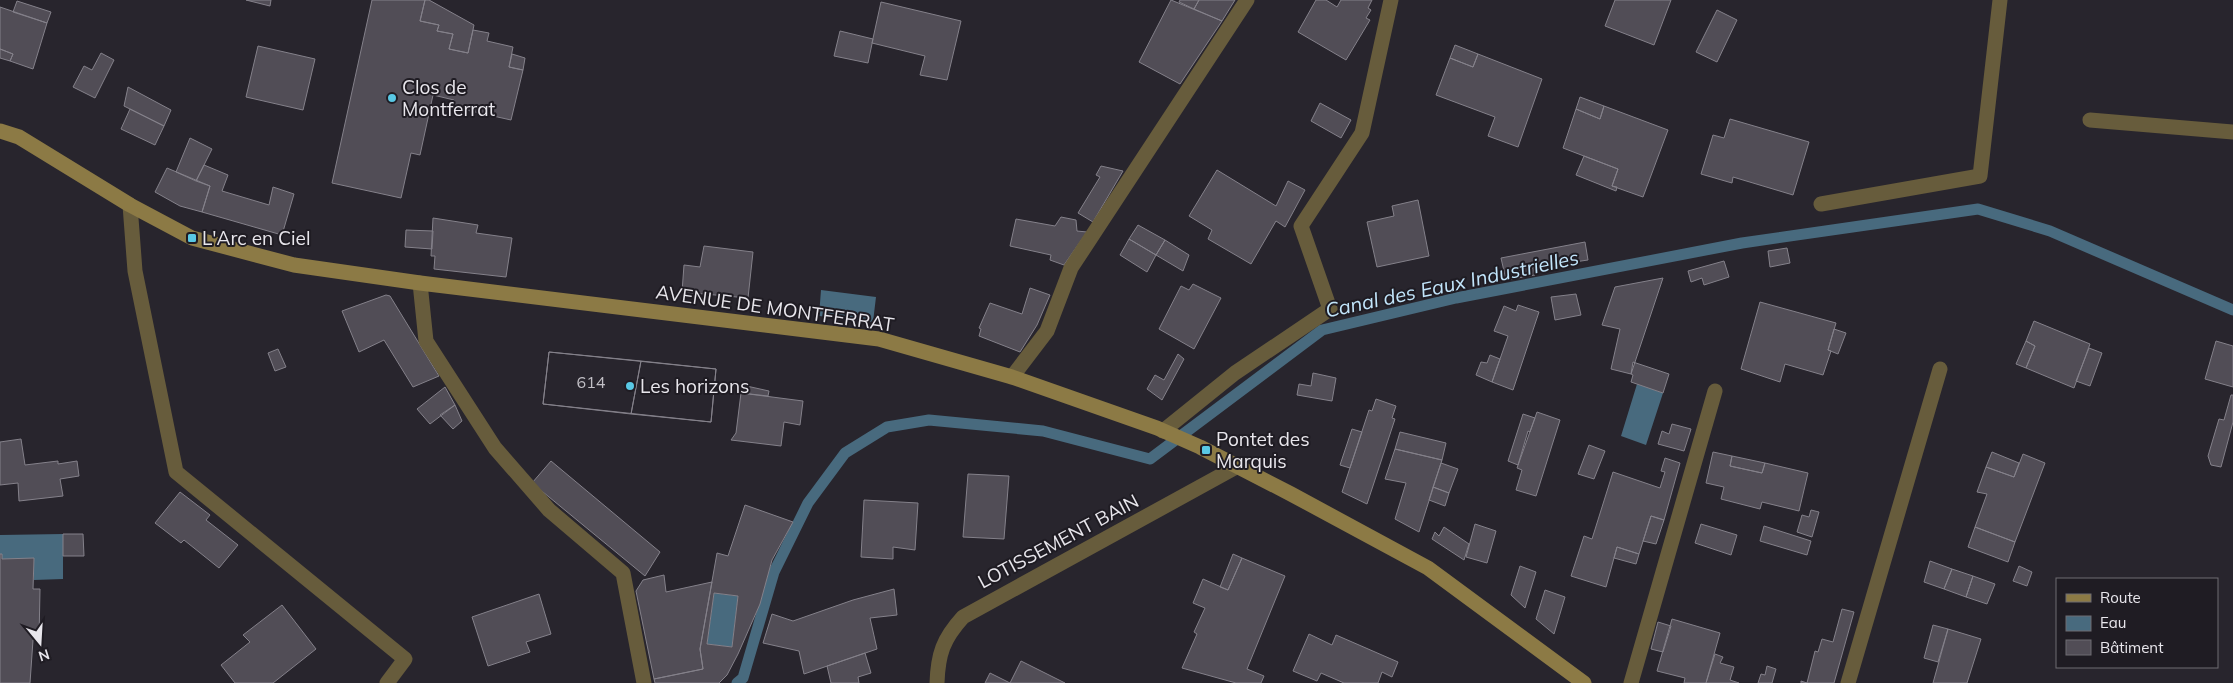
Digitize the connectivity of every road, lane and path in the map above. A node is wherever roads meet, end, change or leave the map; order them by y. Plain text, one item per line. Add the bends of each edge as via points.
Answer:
1 (1247, 0) edge
2 (1391, 0) edge
3 (2000, 0) edge
4 (2090, 120) dead end
5 (0, 131) edge
6 (2233, 132) edge
7 (1821, 204) dead end
8 (130, 205) junction
9 (420, 283) junction
10 (1940, 369) dead end
11 (1012, 376) junction
12 (1715, 391) dead end
13 (1164, 432) junction
14 (1238, 466) junction
15 (387, 683) edge
16 (644, 683) edge
17 (937, 683) edge
18 (1584, 683) edge
19 (1631, 683) edge
20 (1848, 683) edge

1 - 11 street via 1071,268 1047,331
2 - 13 street via 1362,133 1302,226 1330,309 1236,373
3 - 7 street via 1980,176
4 - 6 street
5 - 8 street, AVENUE DE MONTFERRAT via 19,137
8 - 9 street, AVENUE DE MONTFERRAT via 192,238 294,265
8 - 15 street via 135,271 176,472 405,659
9 - 11 street, AVENUE DE MONTFERRAT via 880,338
9 - 16 street via 426,341 496,448 549,510 623,573
10 - 20 street
11 - 13 street, AVENUE DE MONTFERRAT
12 - 19 street
13 - 14 street, AVENUE DE MONTFERRAT
14 - 17 street, LOTISSEMENT BAIN via 963,617 948,634 938,661
14 - 18 street, AVENUE DE MONTFERRAT via 1428,568

